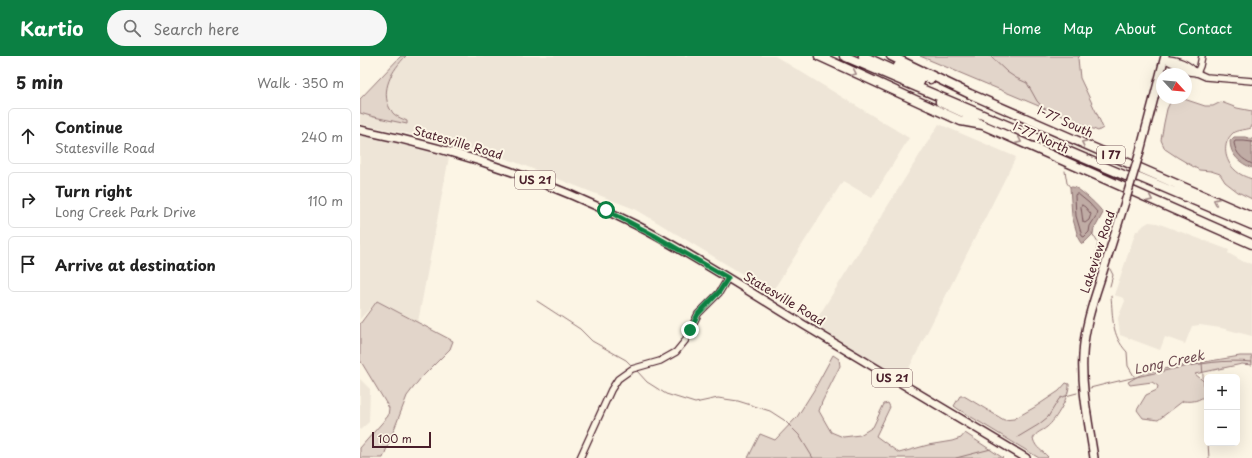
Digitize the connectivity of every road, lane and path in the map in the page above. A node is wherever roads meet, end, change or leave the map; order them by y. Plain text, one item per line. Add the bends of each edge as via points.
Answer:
1 (819, 56) edge
2 (836, 56) edge
3 (844, 56) edge
4 (863, 56) edge
5 (874, 56) edge
6 (891, 56) edge
7 (1202, 56) edge
8 (1165, 58) edge
9 (1196, 73) junction
10 (1252, 81) edge
11 (970, 94) junction
12 (983, 125) junction
13 (360, 130) edge
14 (1116, 169) junction
15 (1133, 177) junction
16 (1149, 184) junction
17 (1252, 217) edge
18 (1252, 225) edge
19 (1252, 231) edge
20 (1252, 244) edge
21 (728, 278) junction
22 (580, 458) edge
23 (1026, 458) edge
24 (1094, 458) edge

1 -> 12 highway, I-77 North / I 77 via 961,121
2 - 12 highway, I 77 via 966,114
3 - 14 highway
4 - 14 highway
5 - 11 highway, I 77
6 - 11 highway, I-77 South / I 77
7 - 9 street
8 - 9 street via 1177,60
8 - 15 main road, Lakeview Road, bridge
9 - 10 street via 1206,77
17 -> 11 highway, I-77 South / I 77
12 -> 20 highway, I-77 North / I 77
13 - 21 main road, Statesville Road / US 21 via 448,151 550,186 636,226
14 - 15 highway
15 - 16 highway via 1140,177
15 - 24 main road, Lakeview Road, bridge via 1086,331 1084,388
16 - 18 highway
16 - 19 highway
21 - 22 street via 719,292 698,314 685,341 676,352 660,361 632,369 618,379
21 - 23 main road, Statesville Road / US 21

